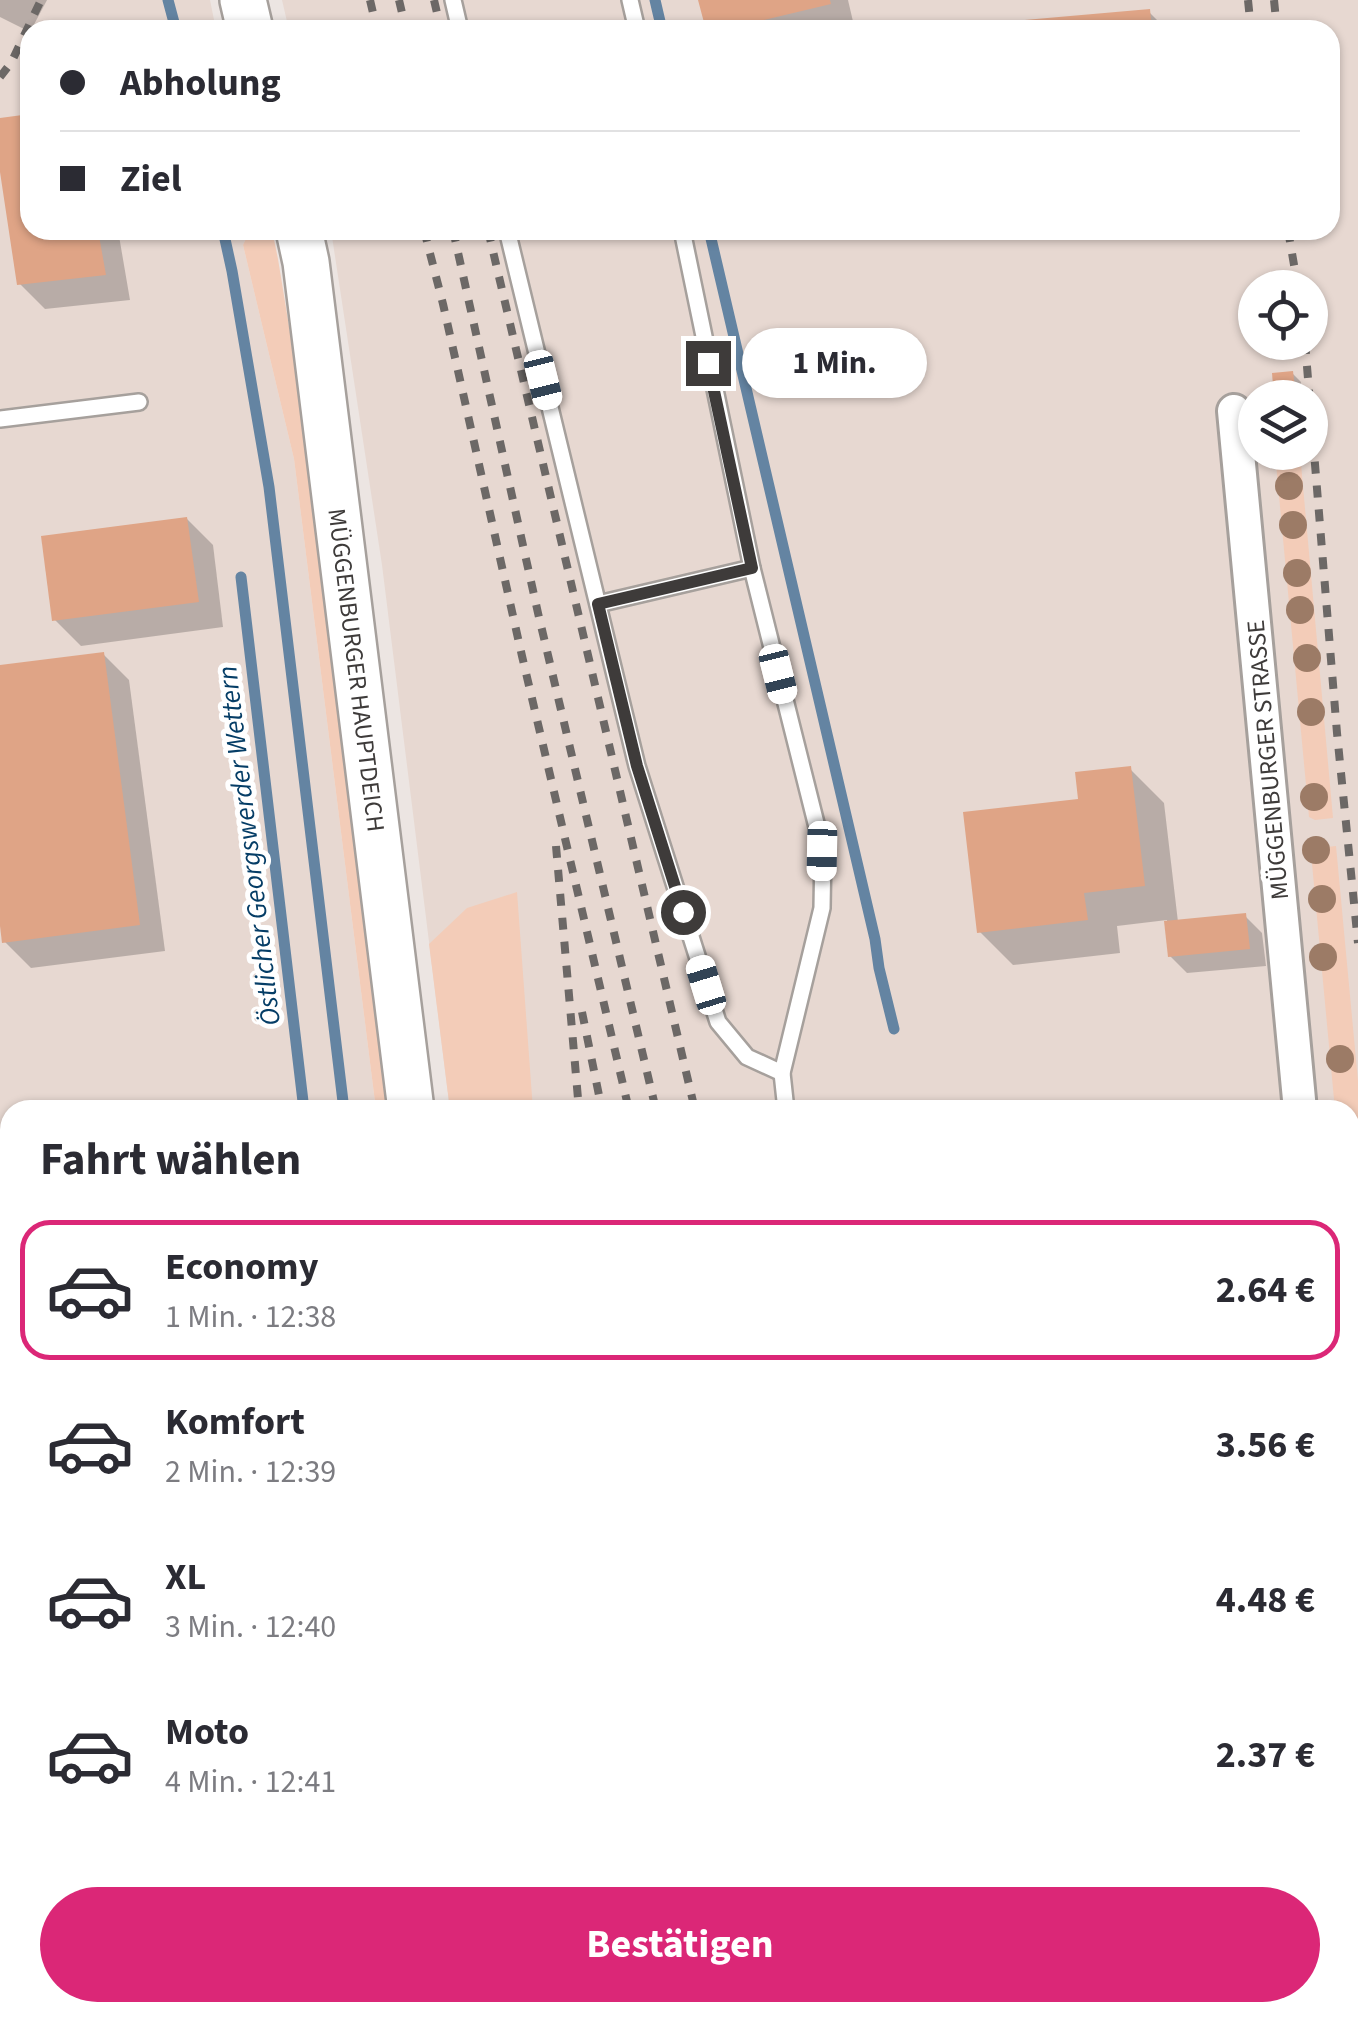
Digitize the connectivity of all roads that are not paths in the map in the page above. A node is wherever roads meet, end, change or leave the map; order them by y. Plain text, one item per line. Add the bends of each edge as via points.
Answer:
1 (301, 240) edge
2 (508, 240) edge
3 (684, 240) edge
4 (139, 402) dead end
5 (1234, 411) dead end
6 (0, 419) edge
7 (752, 568) junction
8 (598, 604) junction
9 (782, 1074) junction
10 (410, 1100) edge
11 (785, 1100) edge
12 (1299, 1100) edge

1 - 10 street, MÜGGENBURGER HAUPTDEICH
2 - 8 lane
3 - 7 lane
4 - 6 lane
5 - 12 street, MÜGGENBURGER STRASSE
7 - 8 lane
7 - 9 lane via 822,851 822,908
8 - 9 lane via 637,766 718,1022 747,1057
9 - 11 lane

